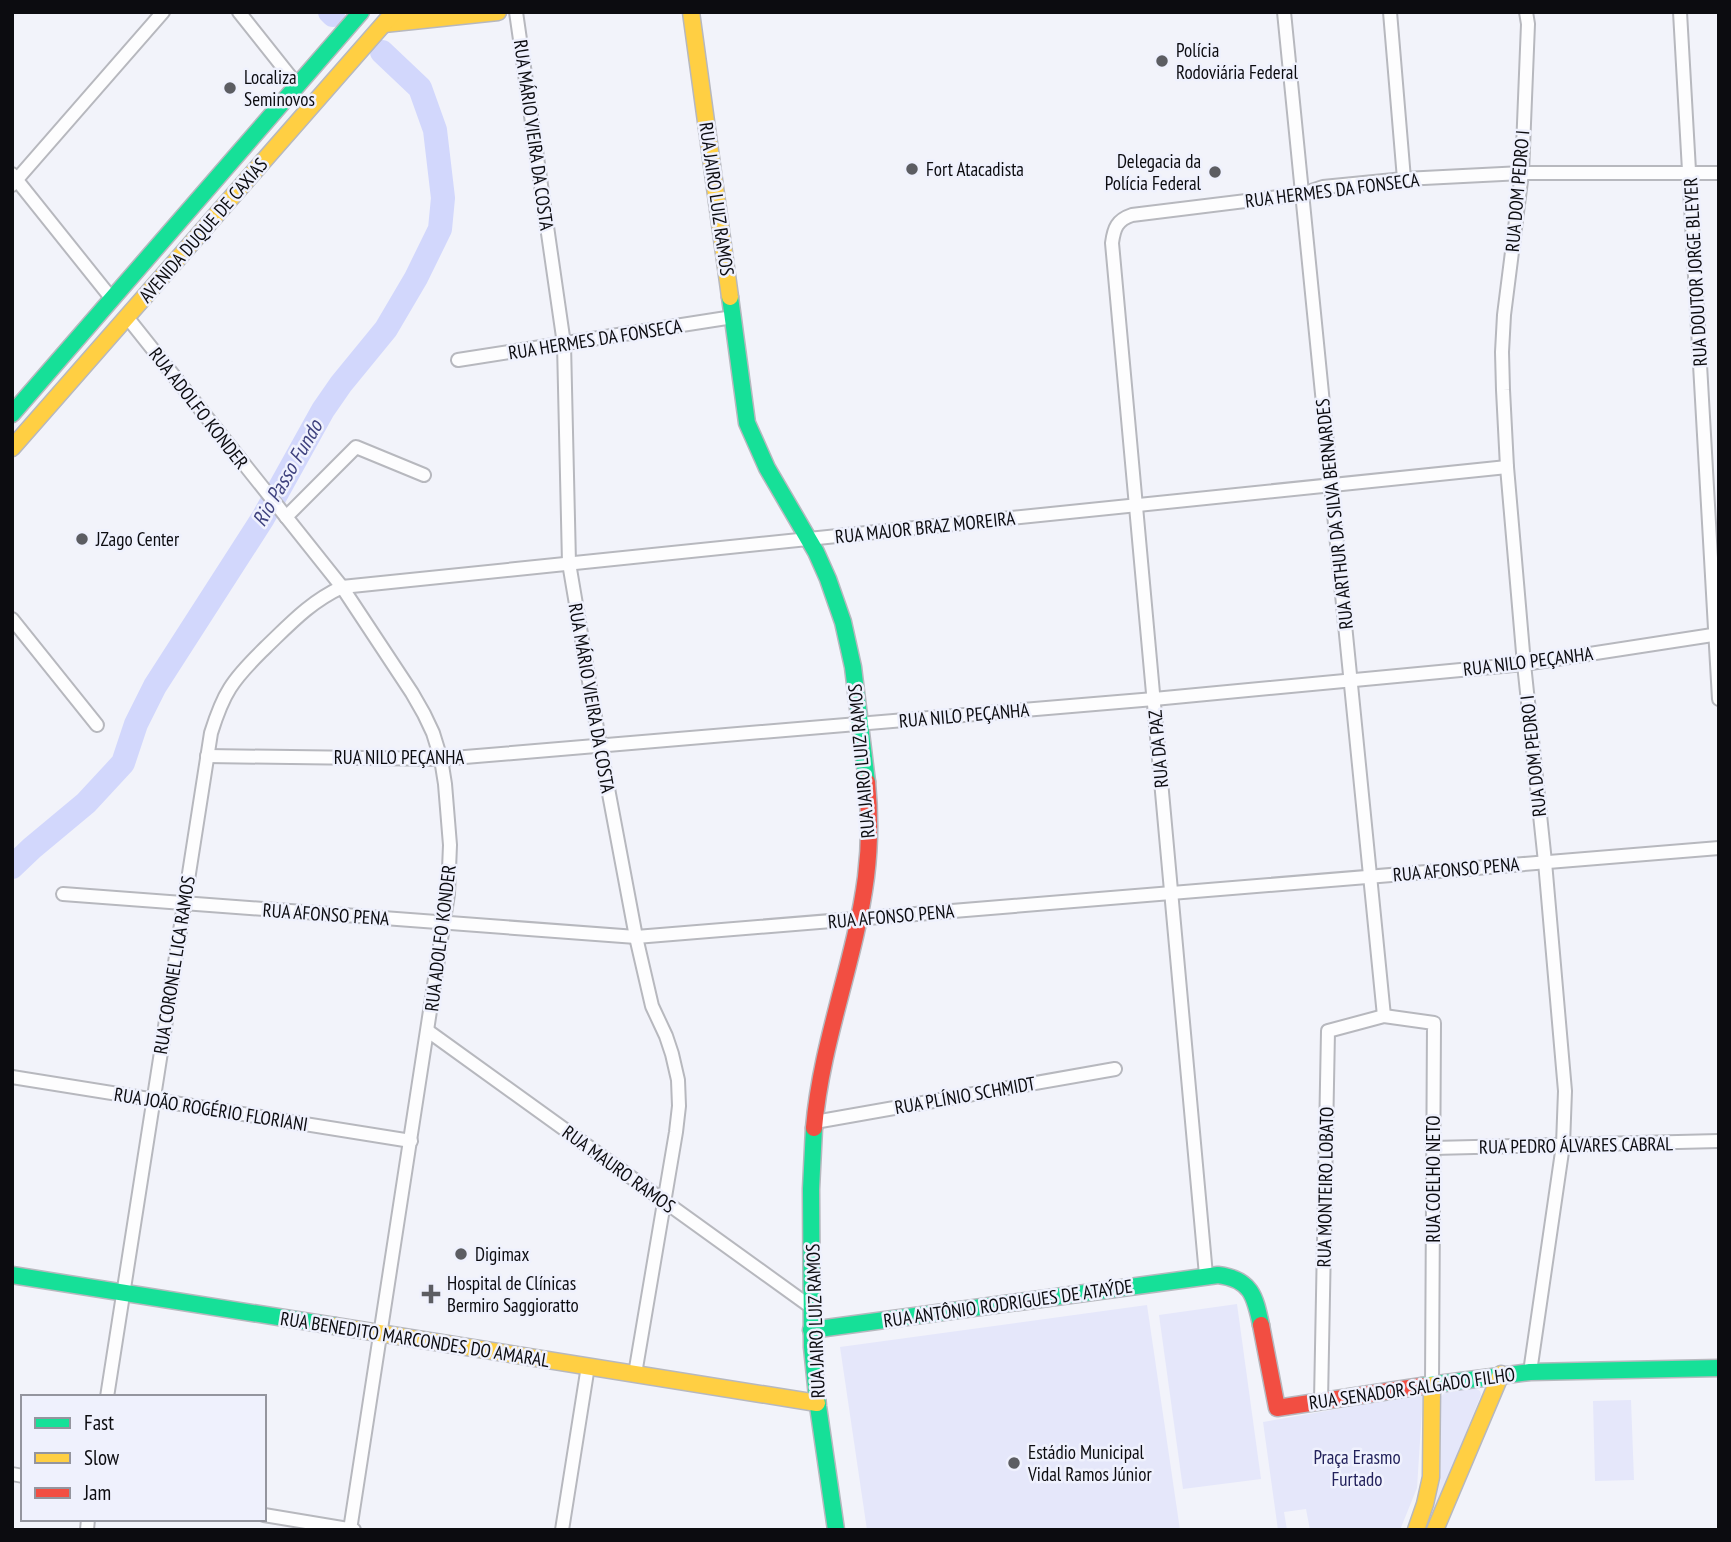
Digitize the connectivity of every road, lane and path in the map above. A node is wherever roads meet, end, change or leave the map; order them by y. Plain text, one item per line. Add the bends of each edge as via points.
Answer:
1 (163, 12) edge
2 (239, 12) edge
3 (361, 12) edge
4 (498, 12) edge
5 (516, 12) edge
6 (691, 12) edge
7 (1284, 12) edge
8 (1390, 12) edge
9 (1526, 12) edge
10 (1680, 12) edge
11 (389, 18) edge
12 (297, 85) junction
13 (1689, 172) junction
14 (1522, 173) junction
15 (1719, 173) edge
16 (14, 179) edge
17 (1404, 179) junction
18 (1302, 194) junction
19 (1116, 224) joint
20 (112, 299) junction
21 (127, 317) junction
22 (733, 317) junction
23 (564, 344) junction
24 (458, 360) dead end
25 (12, 414) edge
26 (12, 448) edge
27 (1507, 467) junction
28 (424, 475) dead end
29 (1331, 485) junction
30 (1136, 505) junction
31 (286, 517) junction
32 (809, 539) junction
33 (569, 564) junction
34 (342, 587) junction
35 (12, 619) edge
36 (1717, 634) edge
37 (1524, 664) junction
38 (1351, 680) junction
39 (1154, 699) junction
40 (1719, 699) edge
41 (860, 724) junction
42 (97, 725) dead end
43 (600, 746) junction
44 (207, 756) junction
45 (441, 759) junction
46 (1719, 848) edge
47 (1545, 862) junction
48 (1370, 876) junction
49 (1171, 893) junction
50 (63, 894) dead end
51 (184, 904) junction
52 (859, 919) junction
53 (445, 923) junction
54 (636, 937) junction
55 (1384, 1016) junction
56 (428, 1031) junction
57 (1115, 1069) dead end
58 (12, 1077) edge
59 (153, 1100) junction
60 (815, 1122) junction
61 (411, 1141) junction
62 (1719, 1141) edge
63 (1563, 1145) junction
64 (1433, 1148) junction
65 (665, 1202) junction
66 (12, 1275) edge
67 (1206, 1275) junction
68 (124, 1293) junction
69 (811, 1307) junction
70 (811, 1331) junction
71 (380, 1334) junction
72 (587, 1367) junction
73 (1719, 1368) edge
74 (1530, 1372) junction
75 (635, 1374) junction
76 (1501, 1374) junction
77 (1432, 1385) junction
78 (107, 1395) edge
79 (1321, 1401) junction
80 (817, 1403) junction
81 (266, 1515) edge
82 (351, 1530) edge
83 (562, 1530) edge
84 (836, 1530) edge
85 (1416, 1530) edge
86 (1436, 1530) edge

1 - 16 street
2 - 12 street
3 - 12 street, AVENIDA DUQUE DE CAXIAS
4 - 11 street
5 - 23 street, RUA MÁRIO VIEIRA DA COSTA
6 - 22 street, RUA JAIRO LUIZ RAMOS
7 - 18 street, RUA ARTHUR DA SILVA BERNARDES
8 - 17 street
9 - 14 street, RUA DOM PEDRO I
10 - 13 street, RUA DOUTOR JORGE BLEYER
11 - 21 street, AVENIDA DUQUE DE CAXIAS
12 - 20 street, AVENIDA DUQUE DE CAXIAS
13 - 14 street, RUA HERMES DA FONSECA
13 - 15 street, RUA HERMES DA FONSECA
13 - 36 street, RUA DOUTOR JORGE BLEYER
14 - 17 street, RUA HERMES DA FONSECA
14 - 27 street, RUA DOM PEDRO I via 1502,352
16 - 20 street
17 - 18 street, RUA HERMES DA FONSECA via 1323,187
18 - 19 street, RUA HERMES DA FONSECA via 1132,215
18 - 29 street, RUA ARTHUR DA SILVA BERNARDES
19 - 30 street, RUA DA PAZ via 1112,243
20 - 25 street, AVENIDA DUQUE DE CAXIAS
21 - 26 street, AVENIDA DUQUE DE CAXIAS
21 - 31 street, RUA ADOLFO KONDER
22 - 23 street, RUA HERMES DA FONSECA
22 - 32 street, RUA JAIRO LUIZ RAMOS via 747,423 755,446
23 - 24 street, RUA HERMES DA FONSECA
23 - 33 street, RUA MÁRIO VIEIRA DA COSTA
27 - 29 street, RUA MAJOR BRAZ MOREIRA
27 - 37 street, RUA DOM PEDRO I
28 - 31 street via 356,447
29 - 30 street, RUA MAJOR BRAZ MOREIRA
29 - 38 street, RUA ARTHUR DA SILVA BERNARDES
30 - 32 street, RUA MAJOR BRAZ MOREIRA
30 - 39 street, RUA DA PAZ
31 - 34 street, RUA ADOLFO KONDER
32 - 33 street, RUA MAJOR BRAZ MOREIRA
32 - 41 street, RUA JAIRO LUIZ RAMOS via 842,620
33 - 34 street, RUA MAJOR BRAZ MOREIRA
33 - 43 street, RUA MÁRIO VIEIRA DA COSTA
34 - 44 street, RUA CORONEL LICA RAMOS via 302,612 244,669 219,710
34 - 45 street, RUA ADOLFO KONDER via 412,692
35 - 42 street
36 - 37 street, RUA NILO PEÇANHA
36 - 40 street, RUA DOUTOR JORGE BLEYER
37 - 38 street, RUA NILO PEÇANHA
37 - 47 street, RUA DOM PEDRO I
38 - 39 street, RUA NILO PEÇANHA
38 - 48 street, RUA ARTHUR DA SILVA BERNARDES
39 - 41 street, RUA NILO PEÇANHA
39 - 49 street, RUA DA PAZ
41 - 43 street, RUA NILO PEÇANHA
41 - 52 street, RUA JAIRO LUIZ RAMOS via 870,839
43 - 45 street, RUA NILO PEÇANHA
43 - 54 street, RUA MÁRIO VIEIRA DA COSTA
44 - 45 street, RUA NILO PEÇANHA
44 - 51 street, RUA CORONEL LICA RAMOS
45 - 53 street, RUA ADOLFO KONDER via 450,845
46 - 47 street, RUA AFONSO PENA
47 - 48 street, RUA AFONSO PENA
47 - 63 street, RUA DOM PEDRO I via 1565,1091
48 - 49 street, RUA AFONSO PENA
48 - 55 street, RUA ARTHUR DA SILVA BERNARDES
49 - 52 street, RUA AFONSO PENA
49 - 67 street, RUA DA PAZ
50 - 51 street, RUA AFONSO PENA
51 - 53 street, RUA AFONSO PENA
51 - 59 street, RUA CORONEL LICA RAMOS
52 - 54 street, RUA AFONSO PENA
52 - 60 street, RUA JAIRO LUIZ RAMOS via 825,1054
53 - 54 street, RUA AFONSO PENA
53 - 56 street, RUA ADOLFO KONDER
54 - 65 street, RUA MÁRIO VIEIRA DA COSTA via 652,1006 673,1054 678,1080 679,1106
55 - 64 street, RUA COELHO NETO via 1434,1023
55 - 79 street, RUA MONTEIRO LOBATO via 1328,1031
56 - 61 street, RUA ADOLFO KONDER
56 - 65 street, RUA MAURO RAMOS
57 - 60 street, RUA PLÍNIO SCHMIDT
58 - 59 street, RUA JOÃO ROGÉRIO FLORIANI
59 - 61 street, RUA JOÃO ROGÉRIO FLORIANI
59 - 68 street, RUA CORONEL LICA RAMOS
60 - 69 street, RUA JAIRO LUIZ RAMOS
61 - 71 street, RUA ADOLFO KONDER
62 - 63 street, RUA PEDRO ÁLVARES CABRAL
63 - 64 street, RUA PEDRO ÁLVARES CABRAL
63 - 74 street, RUA DOM PEDRO I
64 - 77 street, RUA COELHO NETO
65 - 69 street, RUA MAURO RAMOS
65 - 75 street, RUA MÁRIO VIEIRA DA COSTA
66 - 68 street, RUA BENEDITO MARCONDES DO AMARAL
67 - 70 street, RUA ANTÔNIO RODRIGUES DE ATAÝDE
67 - 79 street, RUA SENADOR SALGADO FILHO via 1239,1279 1253,1294 1277,1408
68 - 71 street, RUA BENEDITO MARCONDES DO AMARAL
68 - 78 street, RUA CORONEL LICA RAMOS
69 - 70 street, RUA JAIRO LUIZ RAMOS
70 - 80 street, RUA JAIRO LUIZ RAMOS
71 - 72 street, RUA BENEDITO MARCONDES DO AMARAL
71 - 82 street, RUA ADOLFO KONDER
72 - 75 street, RUA BENEDITO MARCONDES DO AMARAL
72 - 83 street
73 - 74 street, RUA SENADOR SALGADO FILHO
74 - 76 street, RUA SENADOR SALGADO FILHO
75 - 80 street, RUA BENEDITO MARCONDES DO AMARAL
76 - 77 street, RUA SENADOR SALGADO FILHO
76 - 86 street
77 - 79 street, RUA SENADOR SALGADO FILHO
77 - 85 street via 1433,1461
80 - 84 street, RUA JAIRO LUIZ RAMOS
81 - 82 street

